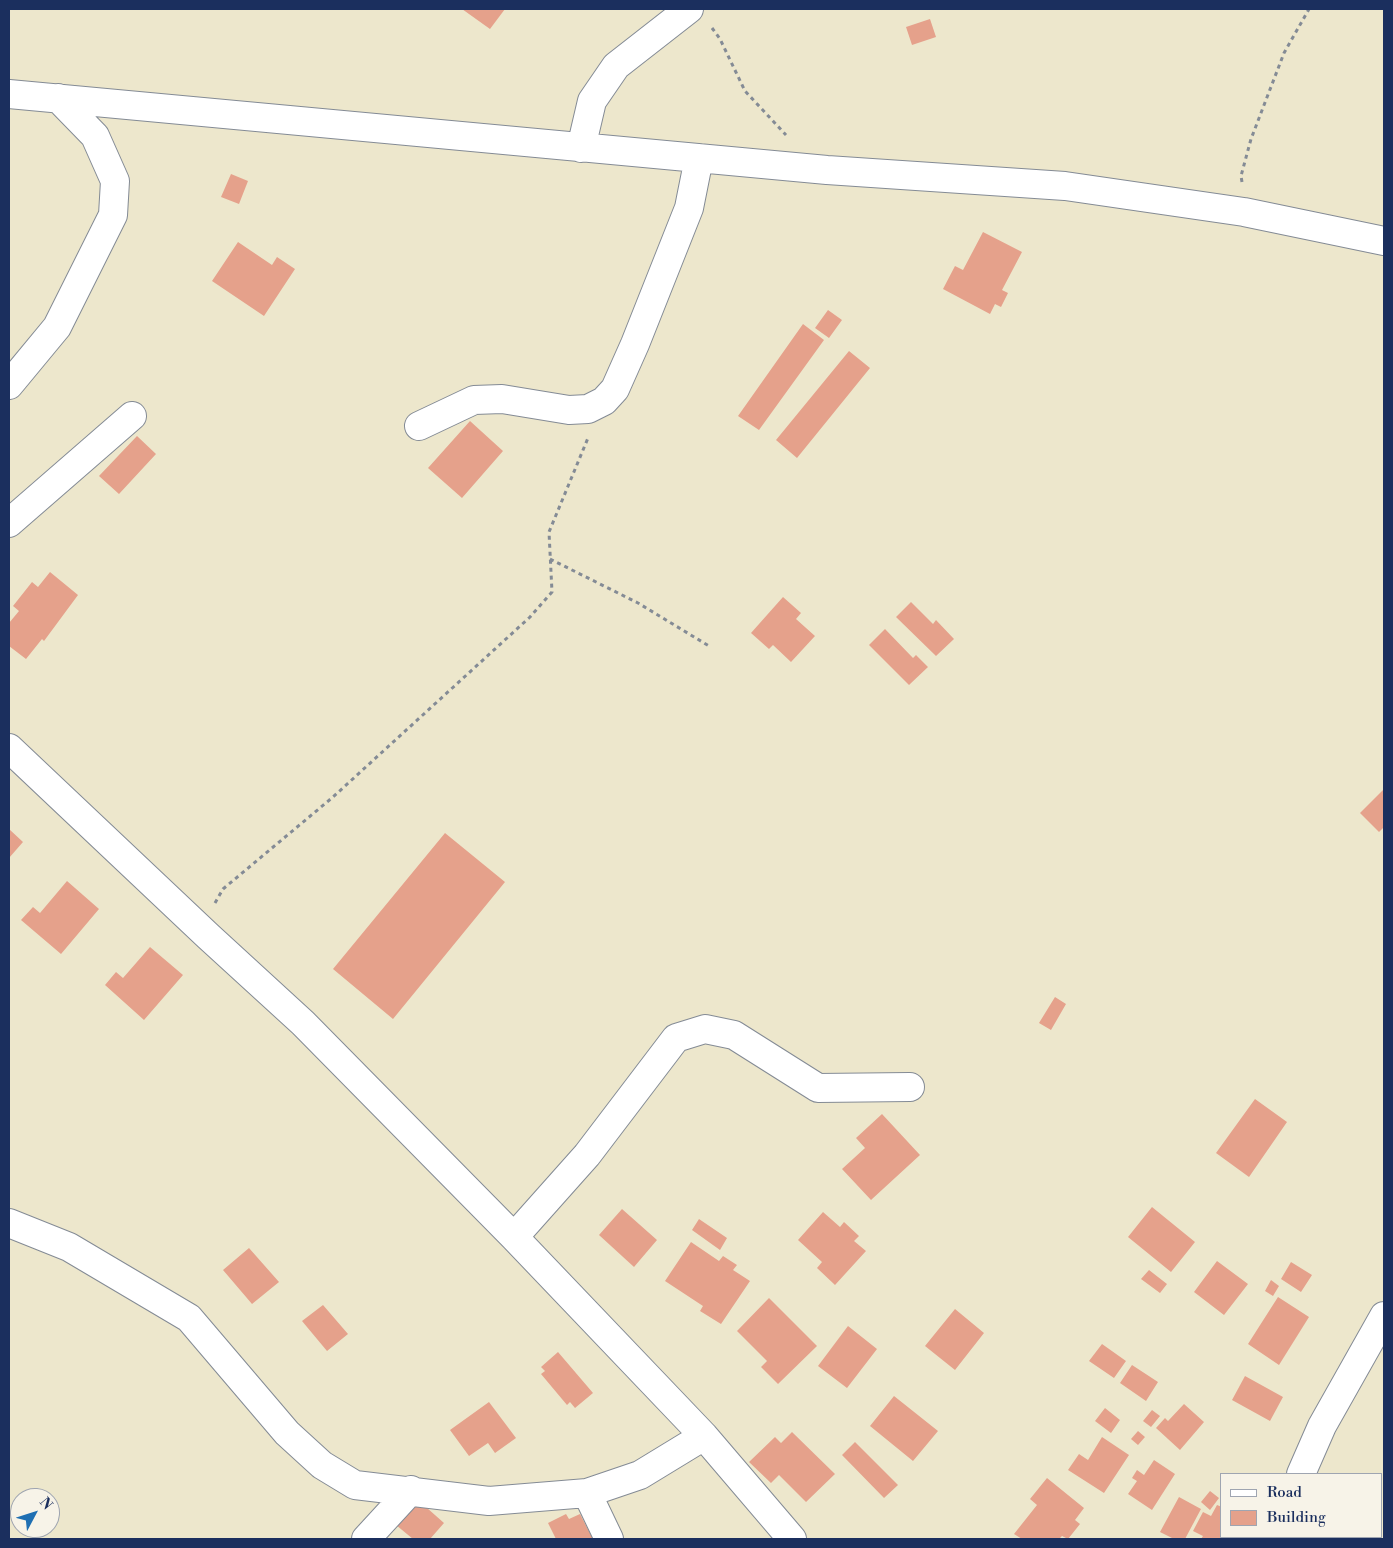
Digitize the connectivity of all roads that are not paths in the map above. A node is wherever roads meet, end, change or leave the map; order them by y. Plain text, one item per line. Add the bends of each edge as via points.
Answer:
1 (689, 14) edge
2 (9, 94) edge
3 (58, 98) junction
4 (580, 148) junction
5 (699, 158) junction
6 (1384, 241) edge
7 (9, 385) edge
8 (132, 416) dead end
9 (419, 426) dead end
10 (9, 523) edge
11 (9, 748) edge
12 (910, 1087) dead end
13 (9, 1223) edge
14 (514, 1237) junction
15 (1384, 1316) edge
16 (704, 1436) junction
17 (1301, 1473) edge
18 (411, 1490) junction
19 (587, 1493) junction
20 (366, 1539) edge
21 (609, 1539) edge
22 (792, 1539) edge

1 - 4 street via 616,66 592,102
2 - 3 street
3 - 4 street
3 - 7 street via 95,136 115,181 113,214 57,327
4 - 5 street
5 - 6 street via 1065,186 1244,212
5 - 9 street via 689,208 635,344 614,389 604,401 588,409 569,410 502,399 474,400
8 - 10 street
11 - 14 street via 303,1022
12 - 14 street via 818,1088 734,1035 705,1029 676,1038 588,1155
13 - 18 street via 69,1247 189,1318 287,1433 322,1465 355,1485
14 - 16 street
15 - 17 street via 1322,1426
16 - 19 street via 640,1475
16 - 22 street
18 - 19 street via 489,1501
18 - 20 street
19 - 21 street

